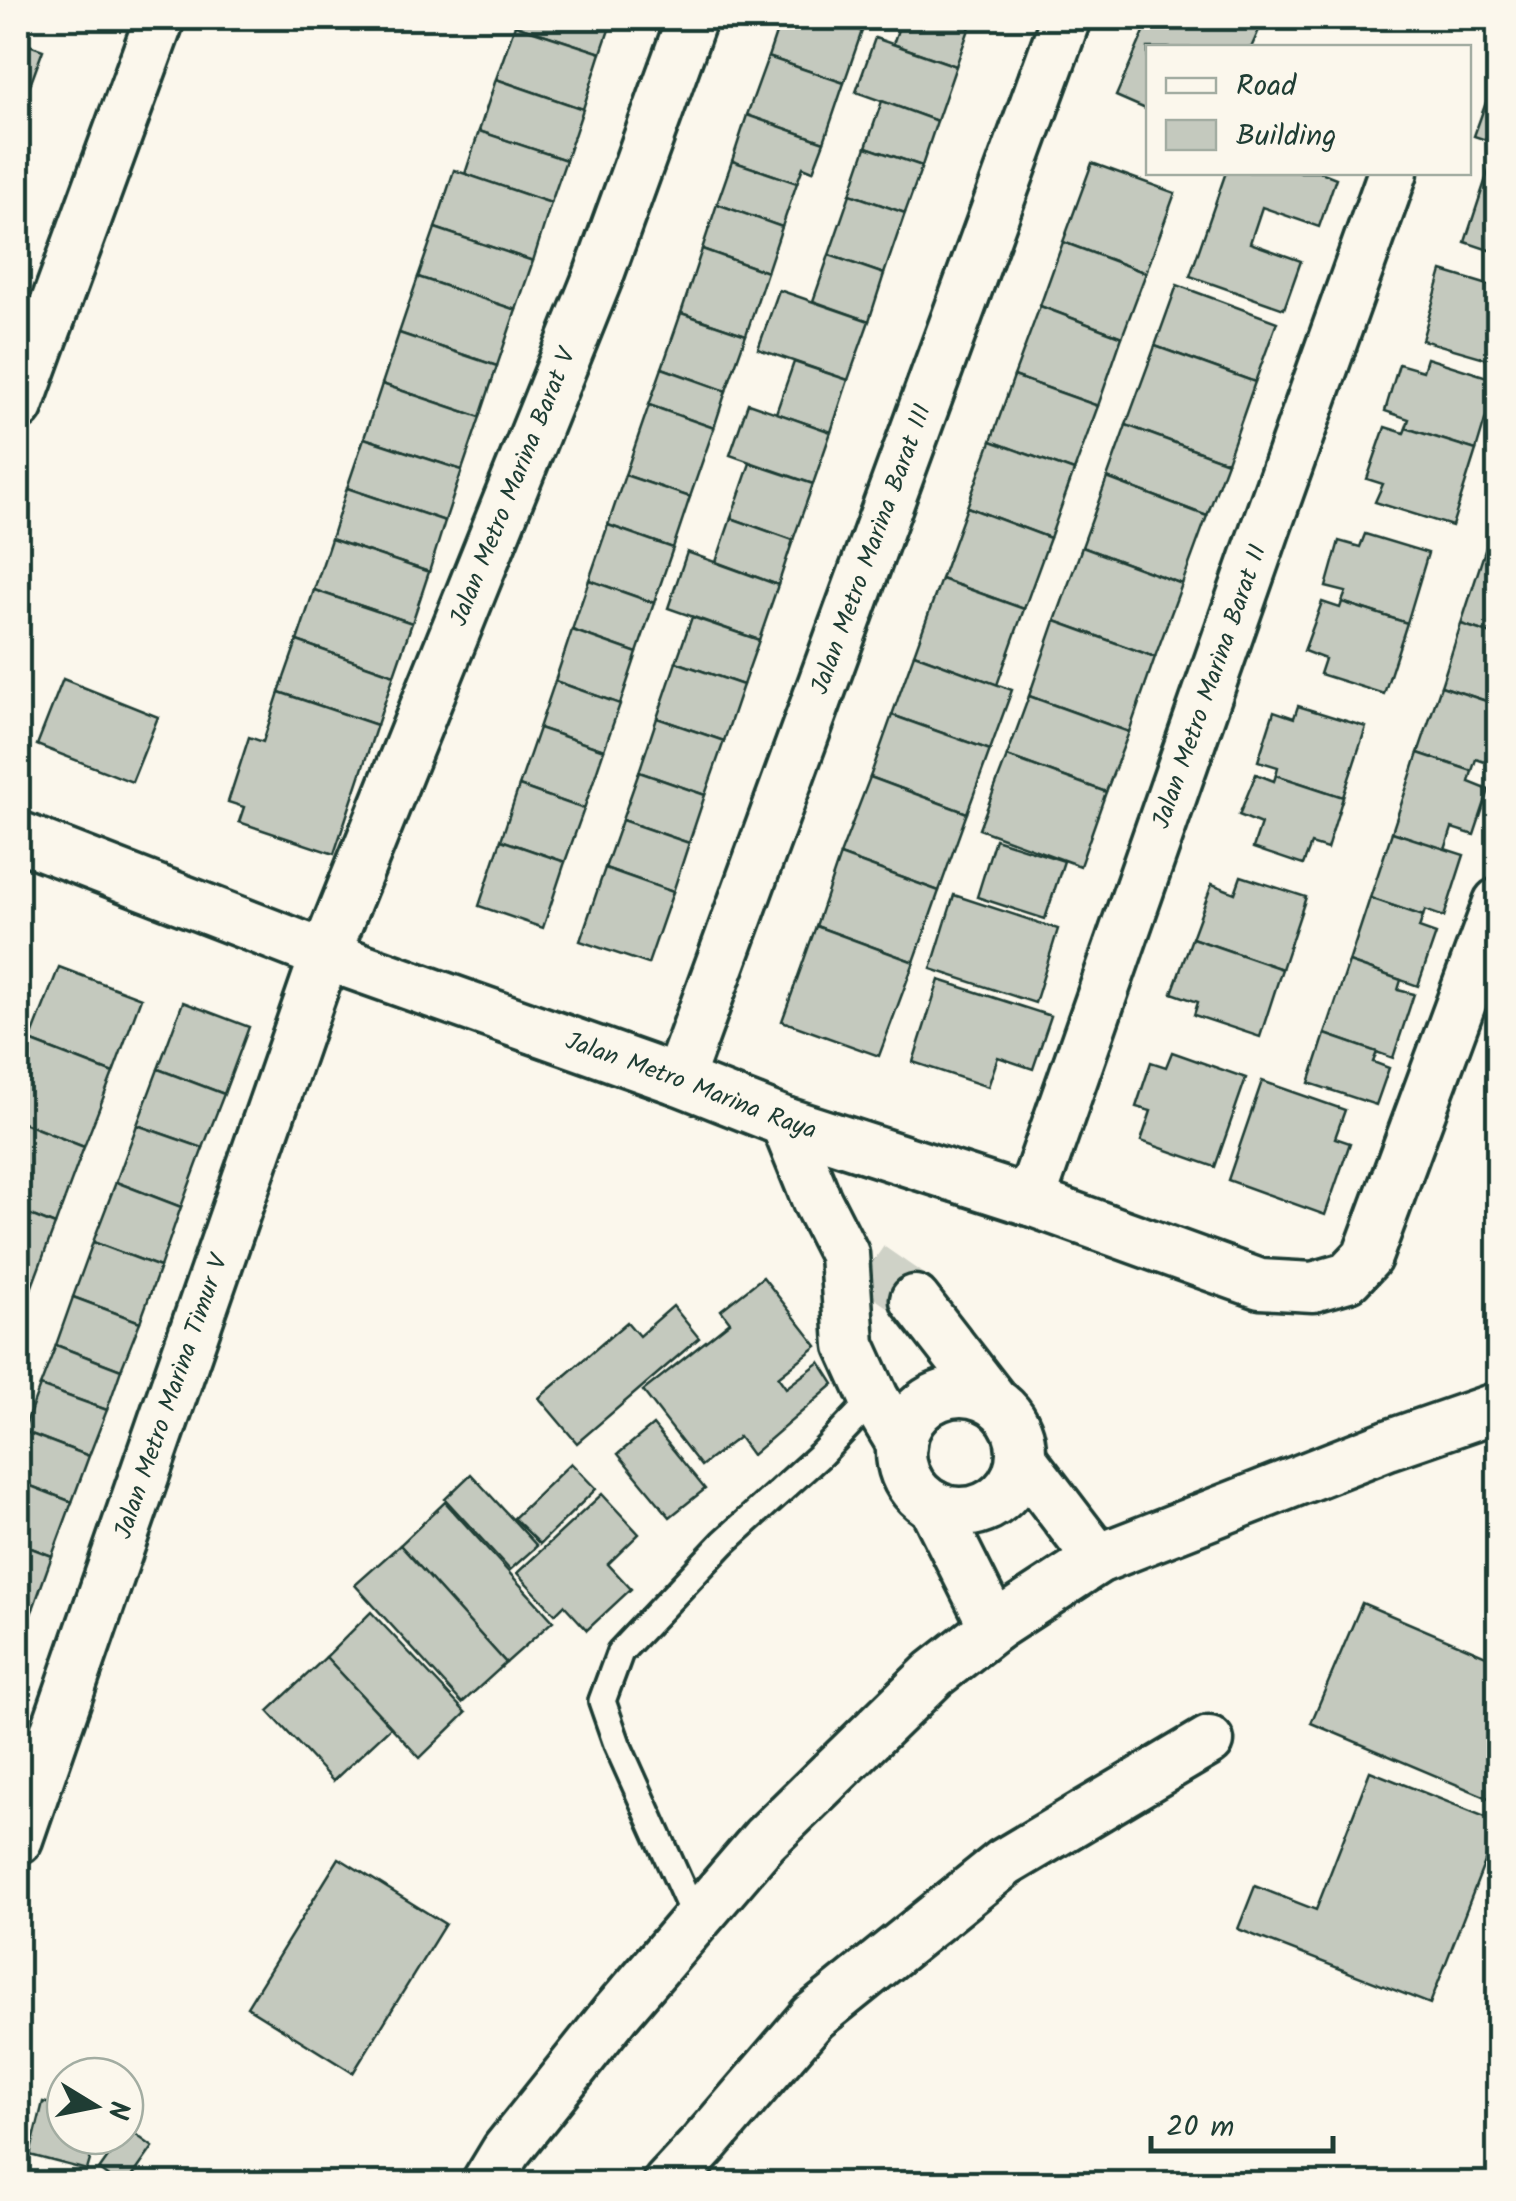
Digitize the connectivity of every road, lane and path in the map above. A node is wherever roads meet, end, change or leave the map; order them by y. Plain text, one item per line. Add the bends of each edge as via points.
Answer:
1 (160, 18) edge
2 (692, 18) edge
3 (1066, 18) edge
4 (1393, 175) edge
5 (18, 406) edge
6 (18, 836) edge
7 (1498, 903) edge
8 (325, 956) junction
9 (678, 1080) junction
10 (785, 1122) junction
11 (1030, 1201) junction
12 (915, 1300) tunnel mouth
13 (874, 1398) junction
14 (991, 1398) junction
15 (1498, 1406) edge
16 (902, 1445) junction
17 (1021, 1458) junction
18 (933, 1505) junction
19 (1098, 1559) junction
20 (994, 1627) junction
21 (1210, 1741) dead end
22 (18, 1839) edge
23 (696, 1920) junction
24 (486, 2184) edge
25 (666, 2184) edge

1 - 5 street
2 - 8 street, Jalan Metro Marina Barat V via 598,277
3 - 9 street, Jalan Metro Marina Barat III
4 - 11 street, Jalan Metro Marina Barat II
6 - 8 street, Jalan Metro Marina Raya
7 - 11 street, Jalan Metro Marina Raya via 1368,1257 1348,1278 1313,1287 1260,1284
8 - 9 street, Jalan Metro Marina Raya
8 - 22 street, Jalan Metro Marina Timur V
9 - 10 street, Jalan Metro Marina Raya
10 - 11 street, Jalan Metro Marina Raya
10 - 13 street via 817,1202 857,1260 850,1345
12 - 14 street
13 - 16 street
13 - 23 lane via 620,1652 602,1701
14 - 16 street via 968,1391 934,1398 908,1423
14 - 17 street via 1019,1434
15 - 19 street
16 - 18 street via 914,1490
17 - 18 street via 1000,1498 978,1510
17 - 19 street
18 - 20 street
19 - 20 street
20 - 23 street via 934,1674 766,1839
21 - 25 street via 1004,1863 813,2017
23 - 24 street via 506,2150

